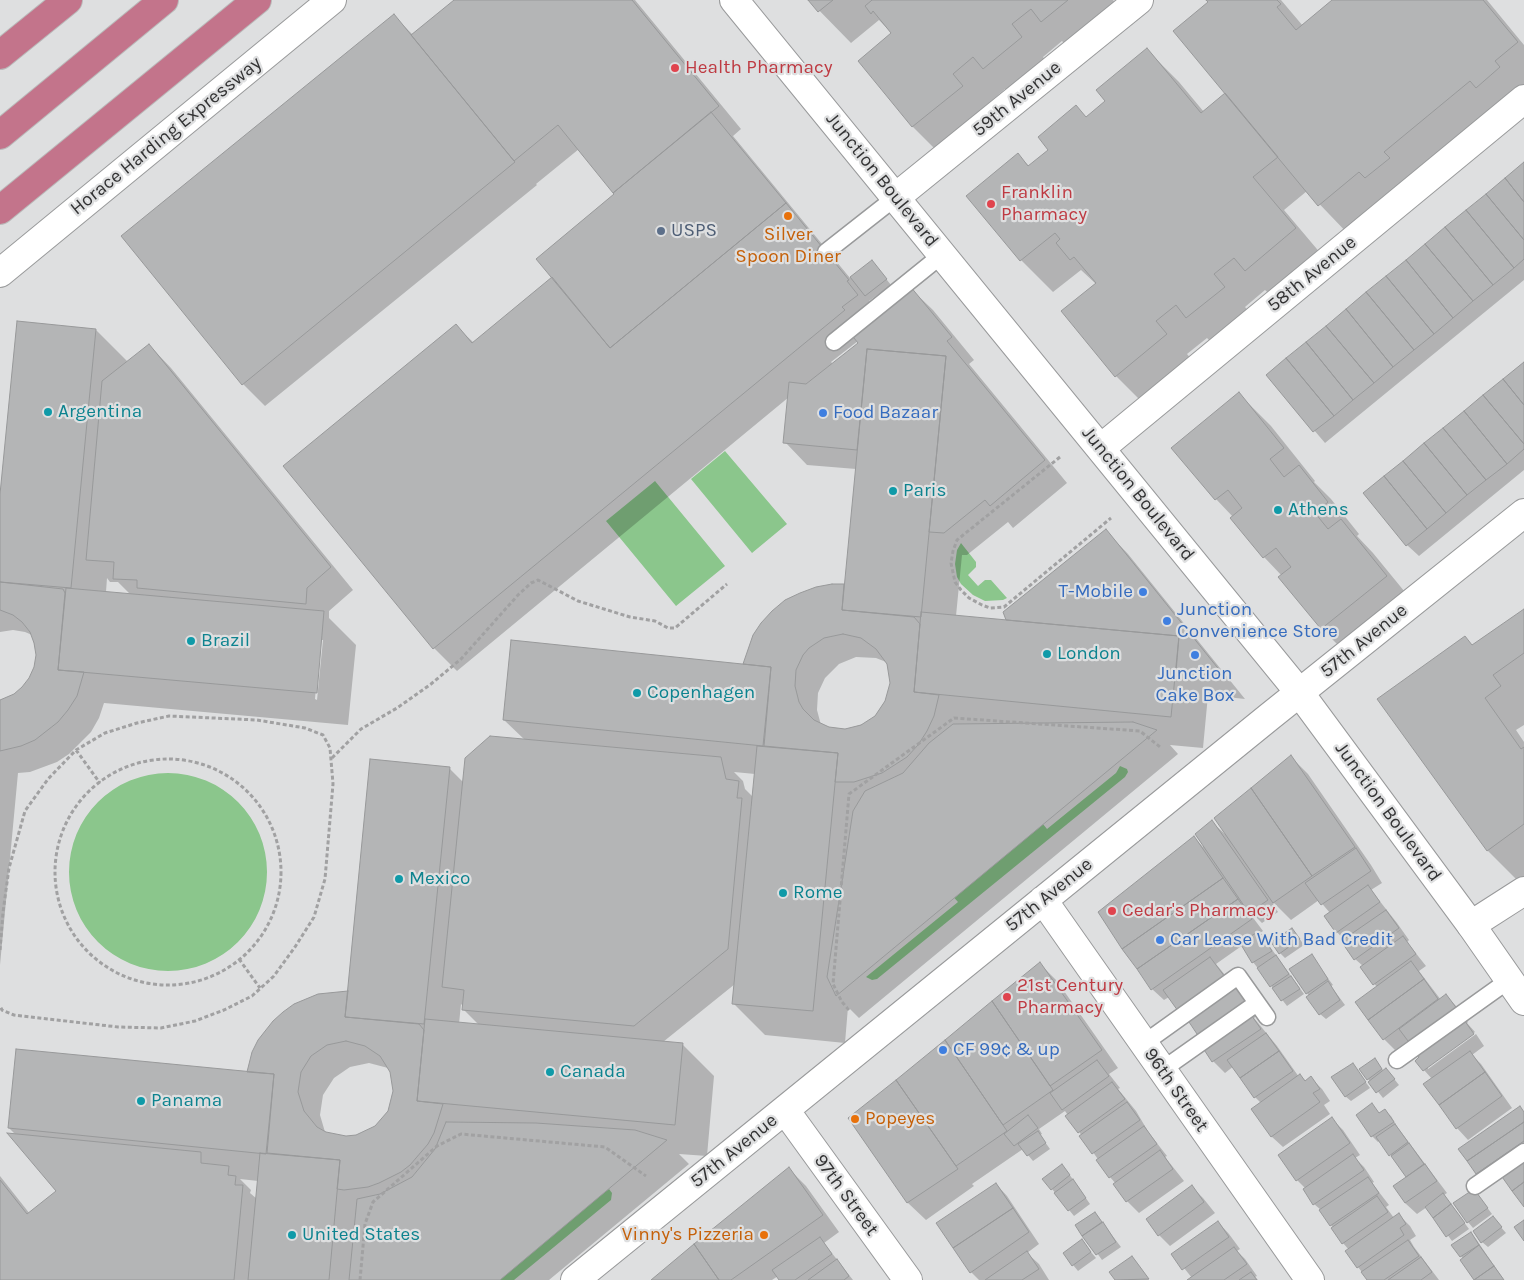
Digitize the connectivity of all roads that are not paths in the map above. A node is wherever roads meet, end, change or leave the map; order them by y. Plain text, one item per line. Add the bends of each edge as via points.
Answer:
1 (68, 0) edge
2 (164, 0) edge
3 (257, 0) edge
4 (332, 0) edge
5 (734, 0) edge
6 (1138, 0) edge
7 (0, 55) edge
8 (1524, 99) edge
9 (0, 135) edge
10 (896, 197) junction
11 (0, 210) edge
12 (826, 252) dead end
13 (943, 254) junction
14 (0, 273) edge
15 (834, 342) dead end
16 (1100, 448) junction
17 (1524, 513) edge
18 (1299, 692) junction
19 (1524, 891) edge
20 (1043, 900) junction
21 (1471, 925) junction
22 (1516, 991) edge
23 (1257, 1003) junction
24 (1267, 1017) dead end
25 (1144, 1044) junction
26 (1397, 1060) dead end
27 (1162, 1070) junction
28 (784, 1110) junction
29 (1524, 1152) edge
30 (1475, 1186) dead end
31 (575, 1280) edge
32 (908, 1280) edge
33 (1310, 1280) edge

1 - 7 highway
2 - 9 highway
3 - 11 highway
4 - 14 street, Horace Harding Expressway
5 - 10 street, Junction Boulevard
6 - 10 street, 59th Avenue
8 - 16 street, 58th Avenue
10 - 12 lane
10 - 13 street, Junction Boulevard
13 - 15 lane
13 - 16 street, Junction Boulevard
16 - 18 street, Junction Boulevard
17 - 18 street, 57th Avenue
18 - 20 street, 57th Avenue
18 - 21 street, Junction Boulevard
19 - 21 street
20 - 25 street, 96th Street
20 - 28 street, 57th Avenue
21 - 22 street, Junction Boulevard
22 - 26 lane
23 - 24 lane
23 - 25 lane via 1234,971
23 - 27 lane
25 - 27 street, 96th Street
27 - 33 street, 96th Street
28 - 31 street, 57th Avenue
28 - 32 street, 97th Street
29 - 30 lane

